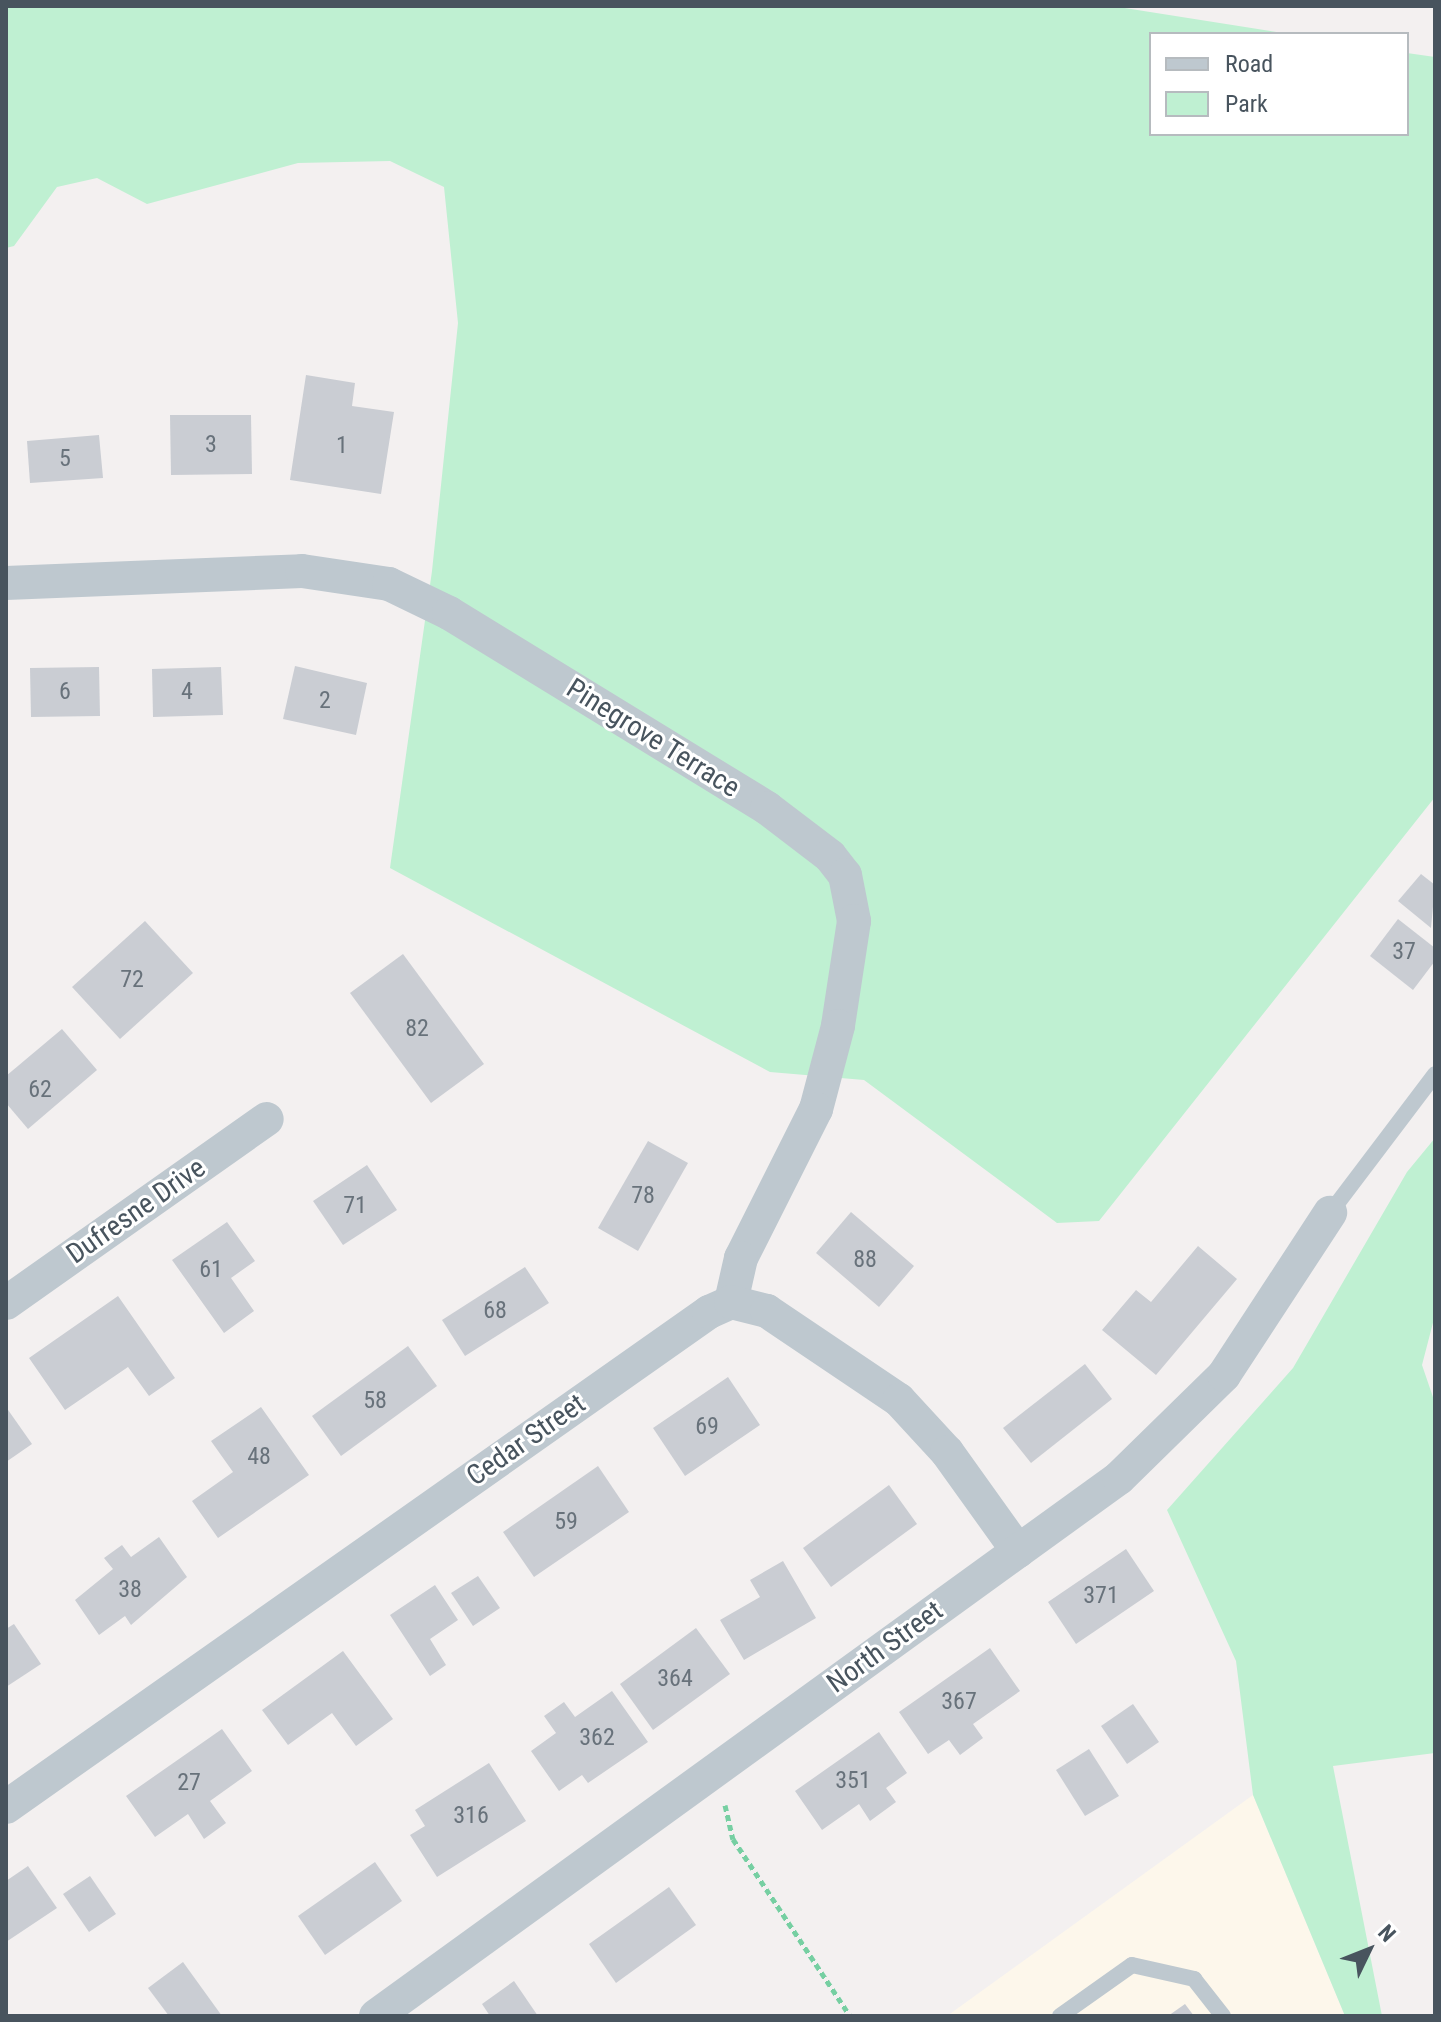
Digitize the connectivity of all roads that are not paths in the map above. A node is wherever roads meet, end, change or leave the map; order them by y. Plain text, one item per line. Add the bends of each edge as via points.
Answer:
1 (6, 583) edge
2 (1435, 1074) edge
3 (267, 1119) dead end
4 (1330, 1213) joint
5 (731, 1302) junction
6 (6, 1303) edge
7 (1018, 1551) junction
8 (6, 1807) edge
9 (376, 2016) edge
10 (1060, 2016) edge
11 (1223, 2016) edge

1 - 5 street, Pinegrove Terrace via 302,571 389,584 449,613 767,808 830,856 845,875 854,921 838,1026 816,1109 741,1258
2 - 4 lane
3 - 6 street, Dufresne Drive
4 - 7 street, North Street via 1249,1343 1195,1408 1119,1478
5 - 7 street via 767,1311 899,1400 947,1452
5 - 8 street, Cedar Street via 696,1321
7 - 9 street, North Street
10 - 11 lane via 1132,1965 1194,1979

